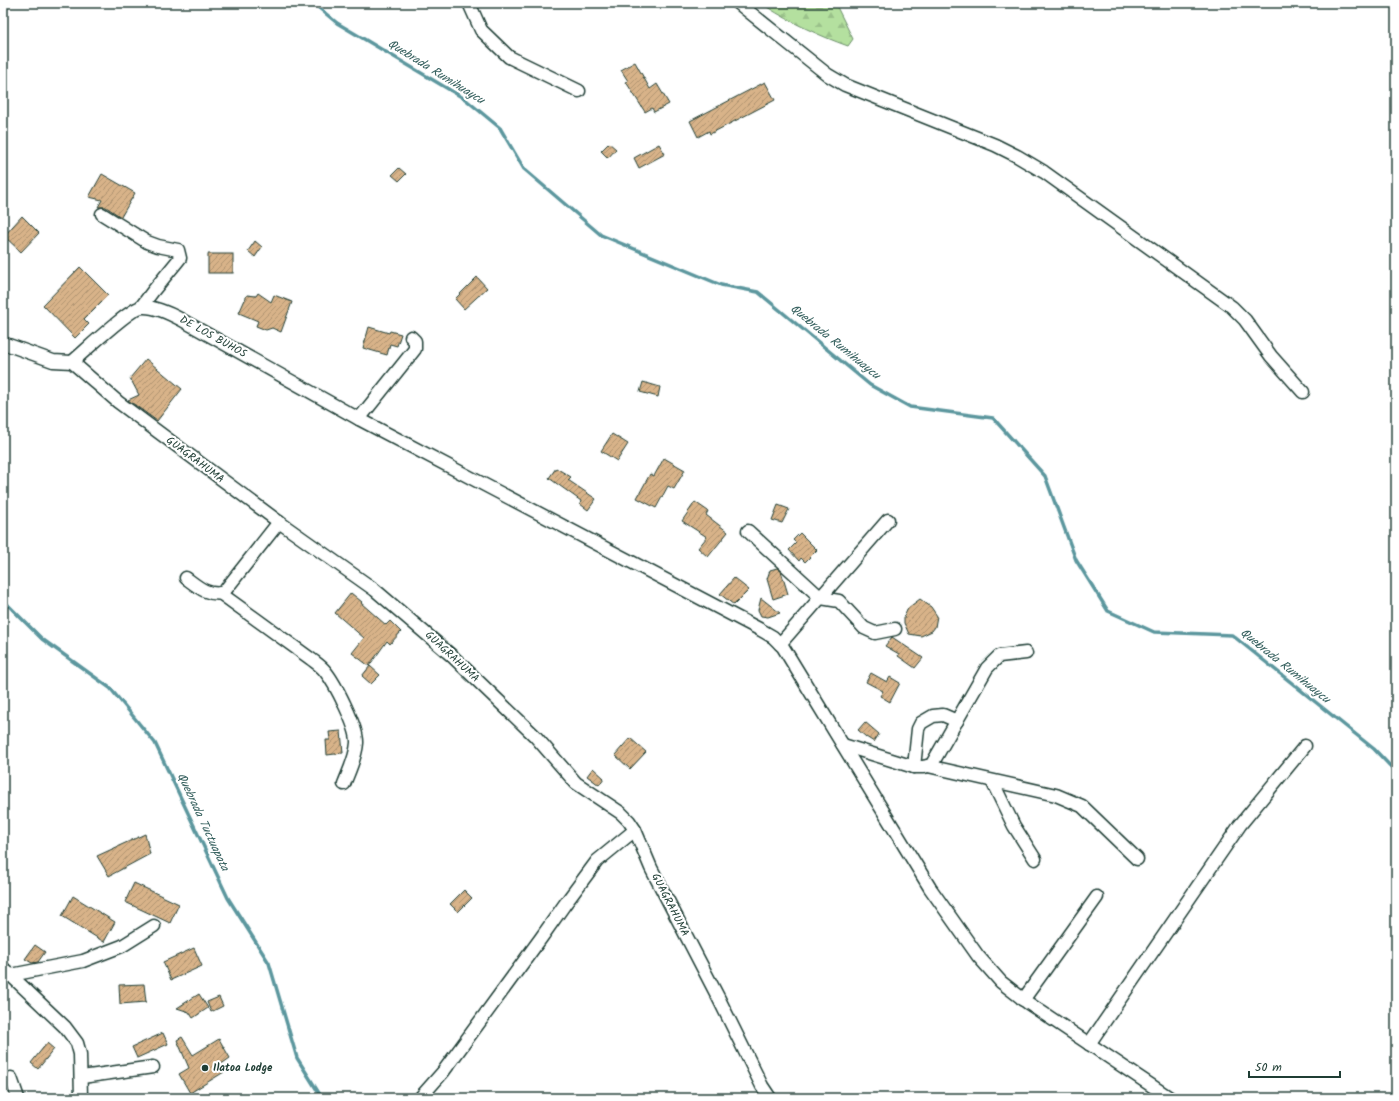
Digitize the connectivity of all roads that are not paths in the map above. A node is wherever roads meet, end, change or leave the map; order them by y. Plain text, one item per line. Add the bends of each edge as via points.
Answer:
1 (469, 3) edge
2 (738, 3) edge
3 (579, 91) dead end
4 (102, 214) dead end
5 (141, 307) junction
6 (411, 337) dead end
7 (3, 343) edge
8 (72, 362) junction
9 (1303, 392) dead end
10 (359, 419) junction
11 (888, 520) dead end
12 (279, 522) junction
13 (748, 531) dead end
14 (186, 578) dead end
15 (220, 593) junction
16 (821, 598) junction
17 (895, 629) dead end
18 (780, 644) junction
19 (1026, 653) dead end
20 (957, 721) junction
21 (843, 745) junction
22 (1305, 746) dead end
23 (928, 766) junction
24 (914, 767) junction
25 (992, 781) junction
26 (344, 784) dead end
27 (636, 830) junction
28 (1035, 859) dead end
29 (1137, 859) dead end
30 (1097, 897) dead end
31 (154, 926) dead end
32 (7, 972) edge
33 (1023, 1000) junction
34 (1089, 1044) junction
35 (153, 1067) dead end
36 (82, 1077) junction
37 (11, 1078) dead end
38 (18, 1098) edge
39 (81, 1098) edge
40 (420, 1098) edge
41 (770, 1098) edge
42 (1170, 1098) edge

1 - 3 street via 481,30 509,58
2 - 9 street via 844,85 995,145 1044,172 1232,307
4 - 5 street via 147,242 178,250 180,254 180,258
5 - 8 street via 130,313
5 - 10 street, DE LOS BUHOS via 164,311 182,320
6 - 10 street via 415,341 415,349
7 - 8 street via 53,361
8 - 12 street, GUAGRAHUMA via 118,402
10 - 18 street, DE LOS BUHOS via 761,630
11 - 16 street
12 - 15 street via 230,585
12 - 27 street, GUAGRAHUMA via 375,590 452,656 535,736 576,783 621,813
13 - 16 street
14 - 15 street via 205,592
15 - 26 street via 311,659 333,682 357,738 356,750
16 - 17 street via 839,601 864,628 875,633
16 - 18 street
18 - 21 street, DE LOS BUHOS
19 - 20 street via 999,656 987,668
20 - 23 street via 932,764
20 - 24 street via 943,716 932,716 921,723 918,729
21 - 24 street
21 - 33 street, DE LOS BUHOS via 930,888 978,956 1001,982
22 - 34 street via 1240,825
23 - 24 street
23 - 25 street
25 - 28 street via 1014,826
25 - 29 street via 1056,795 1082,806
27 - 40 street via 597,861 443,1072
27 - 41 street, GUAGRAHUMA via 651,868
30 - 33 street
31 - 32 street via 122,946 83,961
32 - 36 street via 71,1034 80,1054
33 - 34 street, DE LOS BUHOS
34 - 42 street, DE LOS BUHOS
35 - 36 street
36 - 39 street
37 - 38 street

